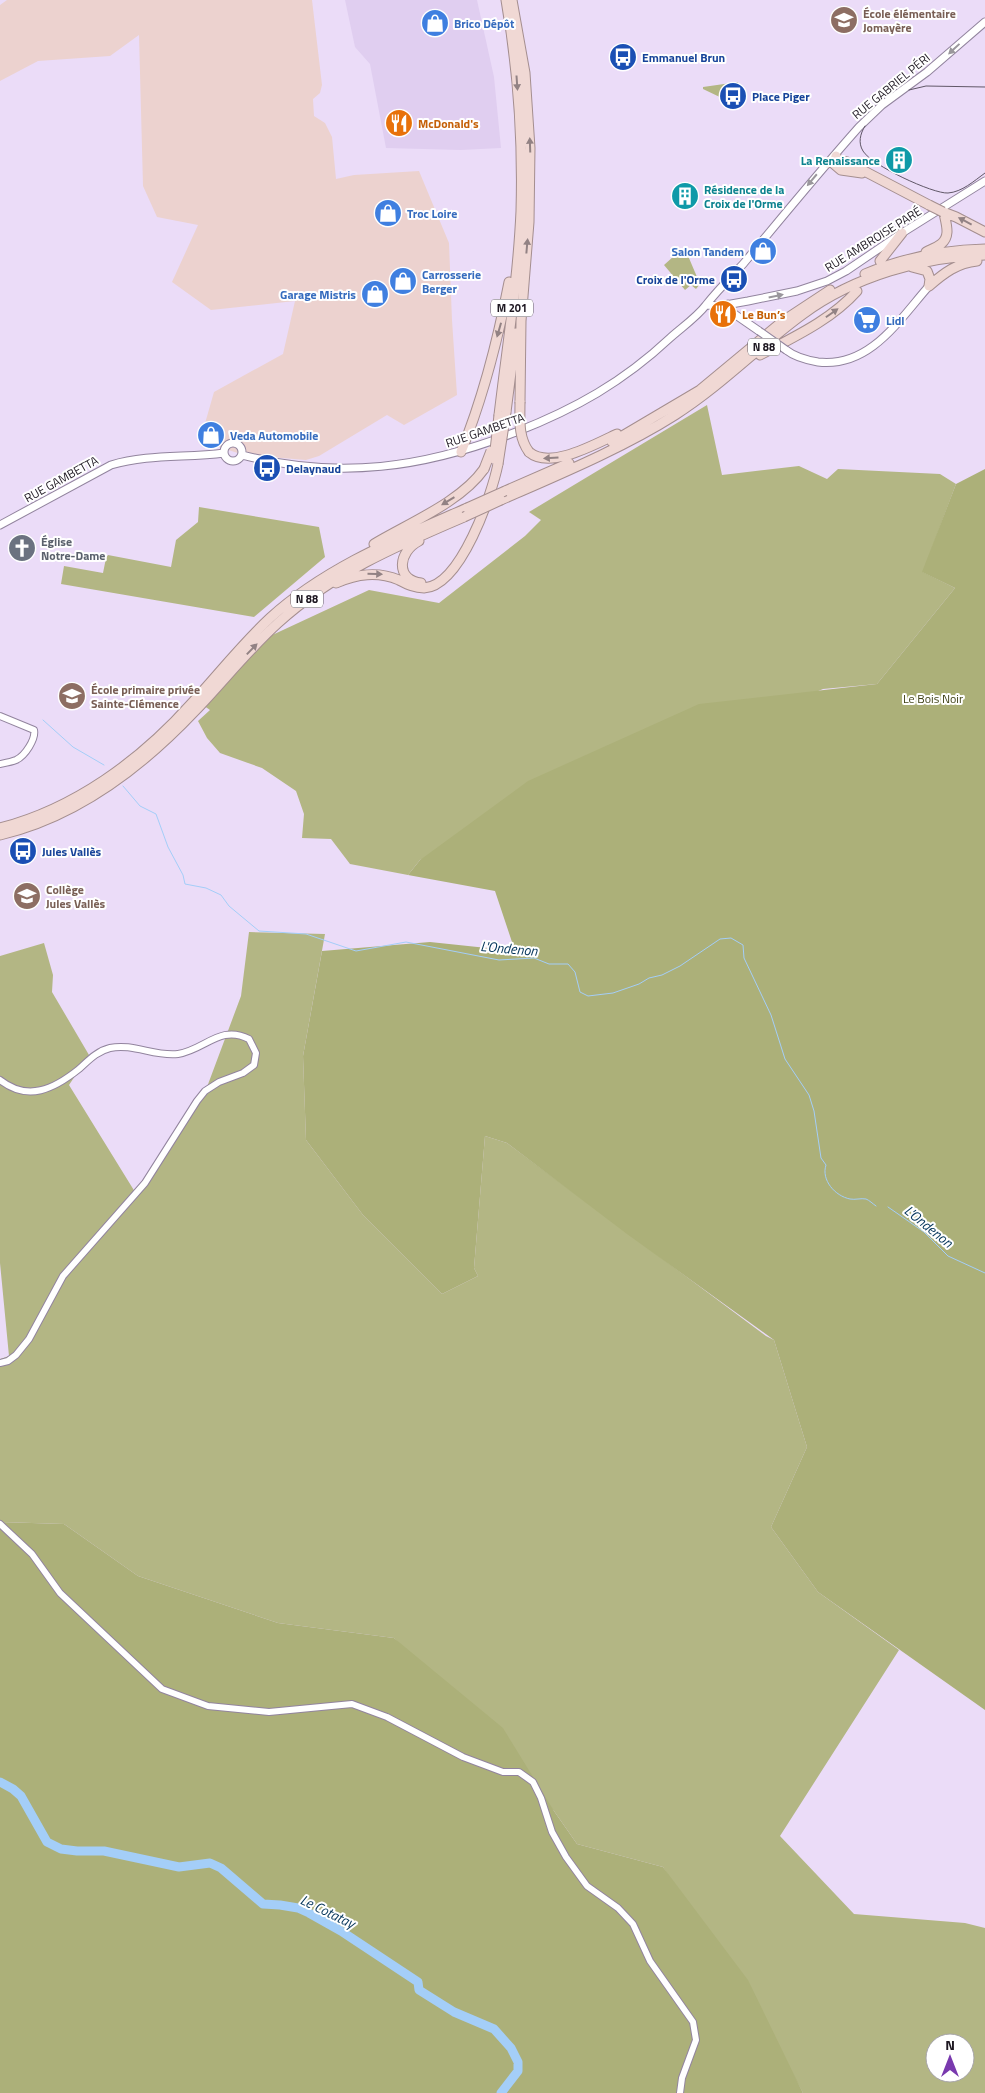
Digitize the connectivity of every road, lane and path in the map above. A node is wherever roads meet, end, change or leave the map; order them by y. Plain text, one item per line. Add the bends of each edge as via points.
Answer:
1 (506, 0) edge
2 (512, 0) edge
3 (985, 22) edge
4 (844, 144) junction
5 (832, 160) junction
6 (985, 181) edge
7 (526, 198) junction
8 (521, 213) junction
9 (943, 213) junction
10 (985, 232) edge
11 (902, 233) junction
12 (985, 249) edge
13 (985, 255) edge
14 (921, 256) junction
15 (985, 260) edge
16 (880, 261) dead end
17 (907, 266) junction
18 (930, 286) junction
19 (522, 290) junction
20 (857, 291) dead end
21 (707, 304) junction
22 (728, 304) junction
23 (701, 310) joint
24 (744, 363) junction
25 (675, 405) junction
26 (501, 415) junction
27 (461, 452) junction
28 (224, 453) junction
29 (242, 455) junction
30 (491, 466) junction
31 (503, 496) junction
32 (466, 512) junction
33 (446, 524) junction
34 (0, 525) edge
35 (344, 566) junction
36 (313, 594) junction
37 (193, 708) junction
38 (0, 716) edge
39 (0, 764) edge
40 (39, 819) junction
41 (0, 828) edge
42 (0, 835) edge
43 (0, 1080) edge
44 (0, 1363) edge
45 (0, 1524) edge
46 (680, 2093) edge

1 -> 7 highway, M 201 via 516,72
7 -> 2 highway, M 201 via 530,148 525,73
3 -> 4 main road, RUE GABRIEL PÉRI via 882,105
4 - 5 main road, RUE GABRIEL PÉRI
4 - 5 main road
5 - 9 highway, bridge via 847,162
5 -> 21 main road, RUE GABRIEL PÉRI
6 - 11 main road, RUE AMBROISE PARÉ
7 - 8 highway, M 201
19 -> 7 highway, M 201
8 - 26 highway, M 201
8 -> 27 highway via 503,314
10 -> 9 highway
9 - 14 highway via 947,229 944,240
11 - 16 highway
22 -> 11 main road, RUE AMBROISE PARÉ via 797,291 827,281
12 - 14 highway, N 88
13 - 17 highway, N 88
14 - 25 highway, N 88 via 866,273 819,297 783,321 700,390
15 - 18 highway via 959,265
17 - 18 highway via 927,271
17 - 24 highway, N 88 via 868,279 803,313
18 - 22 main road, bridge via 873,348 847,360 826,362 806,360 786,350 730,311
25 -> 19 highway, bridge via 558,458 544,460 529,452 524,446 520,428
19 - 26 highway, M 201
24 -> 20 highway via 819,323
21 - 22 main road, RUE AMBROISE PARÉ
21 - 23 main road, RUE GABRIEL PÉRI
23 - 27 main road, RUE GAMBETTA via 610,387 553,417
24 - 31 highway, N 88 via 705,395 649,430
25 - 31 highway, N 88 via 583,458
26 - 30 highway, M 201, bridge
26 - 30 highway, bridge via 490,455
27 - 29 main road, RUE GAMBETTA via 412,463 364,468 285,465
28 - 29 main road via 233,462
28 - 29 main road via 228,445 235,443 241,446
28 - 34 main road, RUE GAMBETTA via 154,456 111,465
30 - 33 highway, M 201 via 482,506 454,558 431,582 412,580 402,567 406,551
30 -> 35 highway via 461,494 359,552
36 -> 30 highway, M 201 via 352,576 370,574 384,575 413,587 426,588 436,584 458,561 473,537 488,503
31 - 32 highway, N 88, bridge
32 - 33 highway, N 88
32 - 35 highway, N 88 via 385,544
33 - 36 highway, N 88 via 350,569
35 - 37 highway, N 88 via 271,617
37 -> 36 highway, N 88 via 277,623
37 - 40 highway, N 88 via 164,742 112,784 88,799
38 - 39 street via 34,730 34,736 21,756
40 - 41 highway, N 88
40 - 42 highway, N 88
43 - 44 street via 20,1090 41,1090 53,1087 109,1048 122,1046 179,1054 234,1033 249,1039 256,1053 254,1065 211,1087 196,1101 145,1183 62,1276 29,1339 16,1355
45 - 46 street via 32,1554 60,1593 162,1689 208,1706 269,1712 352,1704 387,1717 462,1757 504,1772 519,1772 533,1782 552,1832 566,1857 587,1886 618,1908 633,1924 650,1961 693,2022 696,2040

